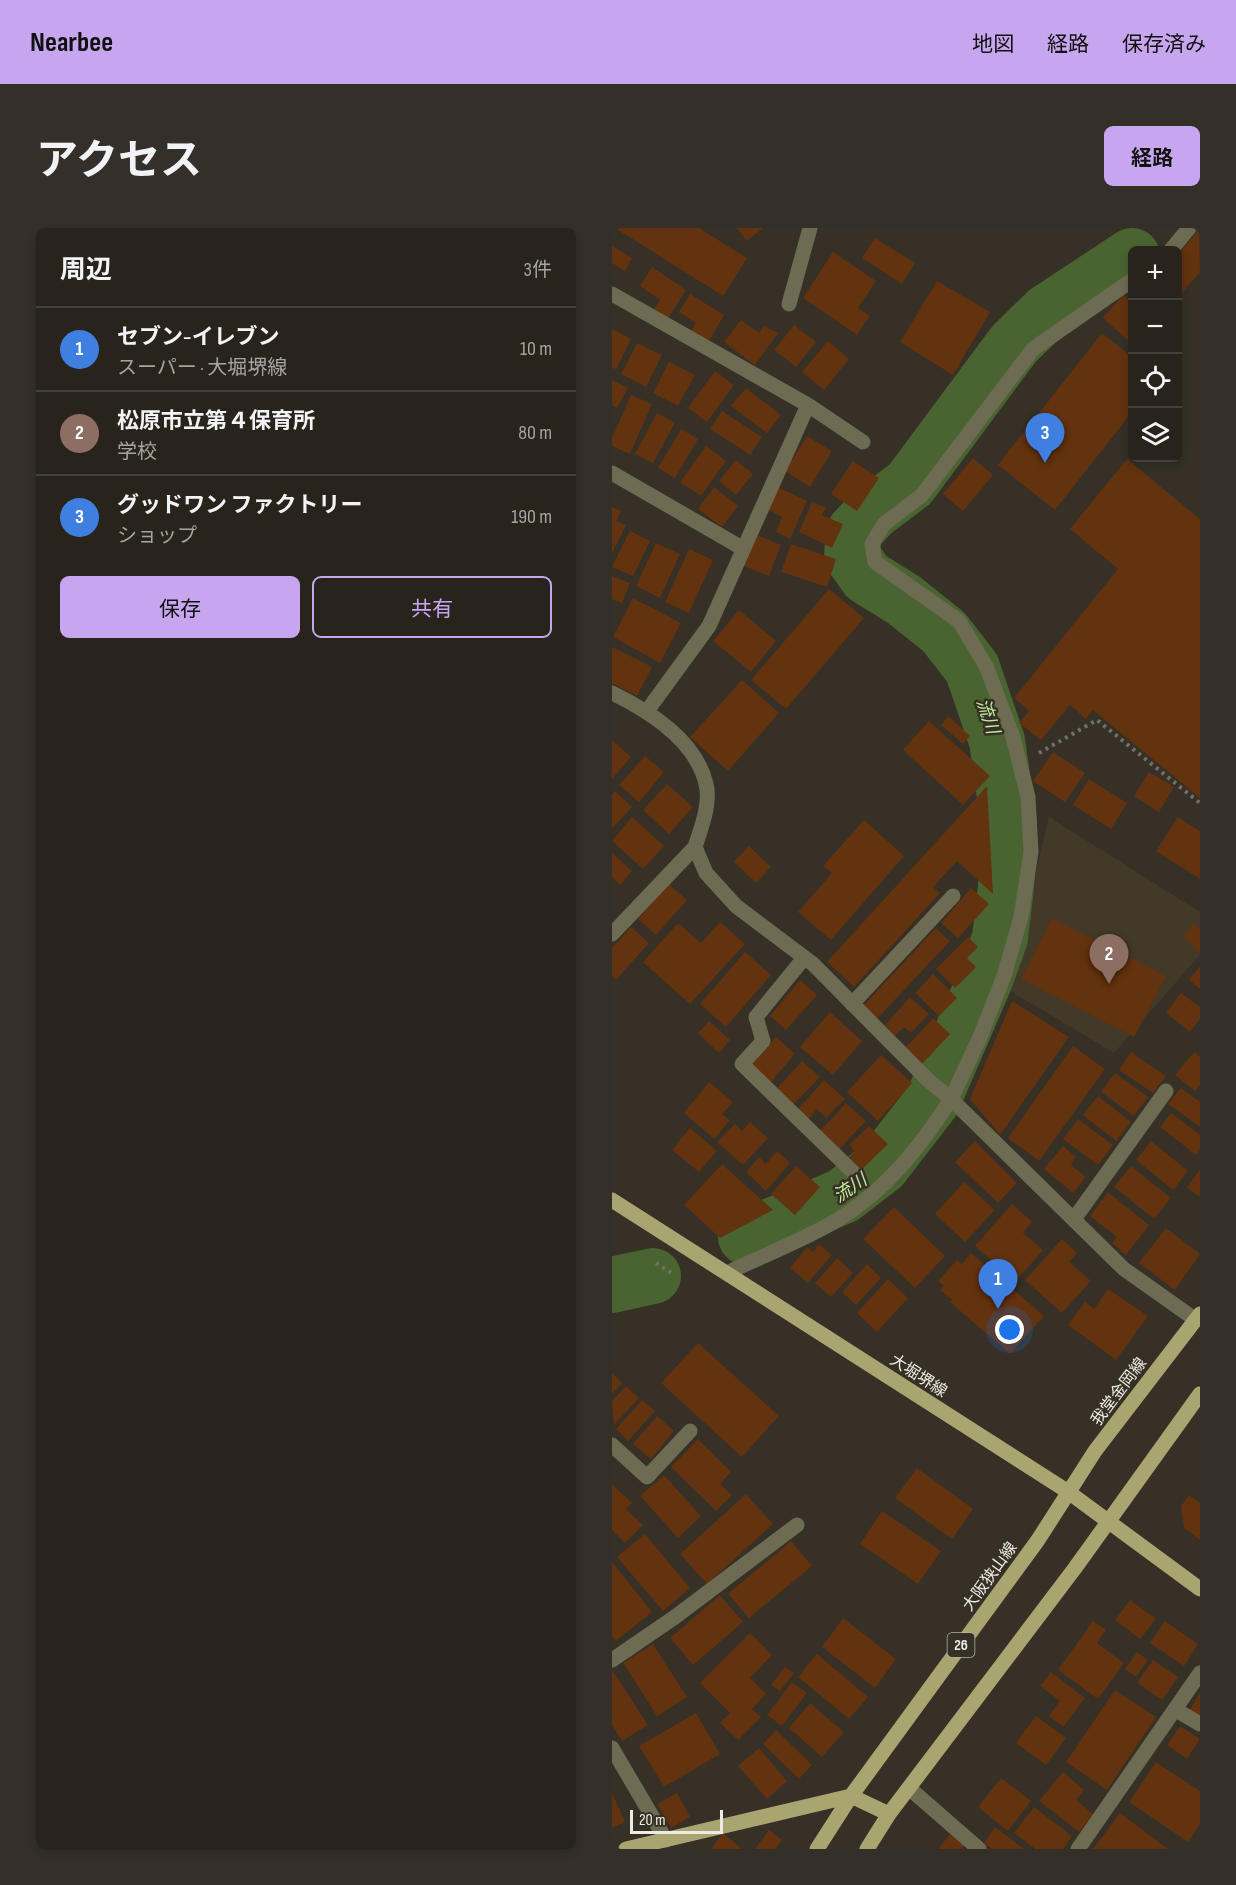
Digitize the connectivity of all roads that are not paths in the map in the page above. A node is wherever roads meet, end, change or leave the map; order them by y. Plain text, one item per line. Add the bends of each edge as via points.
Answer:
1 (810, 228) edge
2 (1189, 228) edge
3 (1176, 246) edge
4 (1128, 283) edge
5 (612, 294) edge
6 (789, 304) dead end
7 (808, 405) junction
8 (863, 442) dead end
9 (612, 473) edge
10 (742, 548) junction
11 (612, 693) edge
12 (647, 711) junction
13 (695, 847) junction
14 (953, 896) dead end
15 (612, 934) edge
16 (804, 958) junction
17 (852, 1004) junction
18 (1166, 1091) dead end
19 (947, 1096) junction
20 (854, 1173) dead end
21 (612, 1200) edge
22 (1074, 1219) junction
23 (727, 1273) junction
24 (1198, 1317) edge
25 (1200, 1394) edge
26 (690, 1431) dead end
27 (612, 1445) edge
28 (1067, 1491) junction
29 (1108, 1521) junction
30 (797, 1526) dead end
31 (1200, 1589) edge
32 (612, 1660) edge
33 (1200, 1673) edge
34 (1176, 1710) junction
35 (1200, 1724) edge
36 (612, 1748) edge
37 (909, 1788) junction
38 (851, 1796) junction
39 (889, 1814) junction
40 (666, 1840) junction
41 (626, 1849) edge
42 (817, 1849) edge
43 (867, 1849) edge
44 (979, 1849) edge
45 (1078, 1849) edge

1 - 6 street
2 - 3 street
4 - 19 street via 1034,349 922,495 885,524 872,544 875,562 958,621 986,666 1013,737 1028,797 1031,852 1021,917 980,1037
5 - 7 street
7 - 8 street
7 - 10 street
9 - 10 street
10 - 12 street via 709,626
11 - 12 street
12 - 13 street via 694,756 707,784 705,814
13 - 15 street
13 - 16 street via 706,873 736,906
14 - 17 street
16 - 17 street
16 - 20 street via 756,1017 763,1041 742,1064
17 - 19 street
18 - 22 street
19 - 22 street
19 - 23 street via 930,1132 876,1192 838,1219
21 - 23 main road, 大堀堺線
22 - 24 street via 1124,1269
23 - 28 main road, 大堀堺線
24 - 28 main road, 我堂金岡線
25 - 29 main road
26 - 27 street via 647,1477
28 - 29 main road, 大堀堺線
28 - 38 main road, 大阪狭山線 / 26 via 1038,1540
29 - 31 main road, 大堀堺線
29 - 37 main road
30 - 32 street
33 - 34 street
34 - 35 street
34 - 45 street
36 - 40 street
37 - 39 main road
37 - 44 street
38 - 39 main road
38 - 40 main road
38 - 42 main road, 大阪狭山線 / 26
39 - 43 main road
40 - 41 main road

